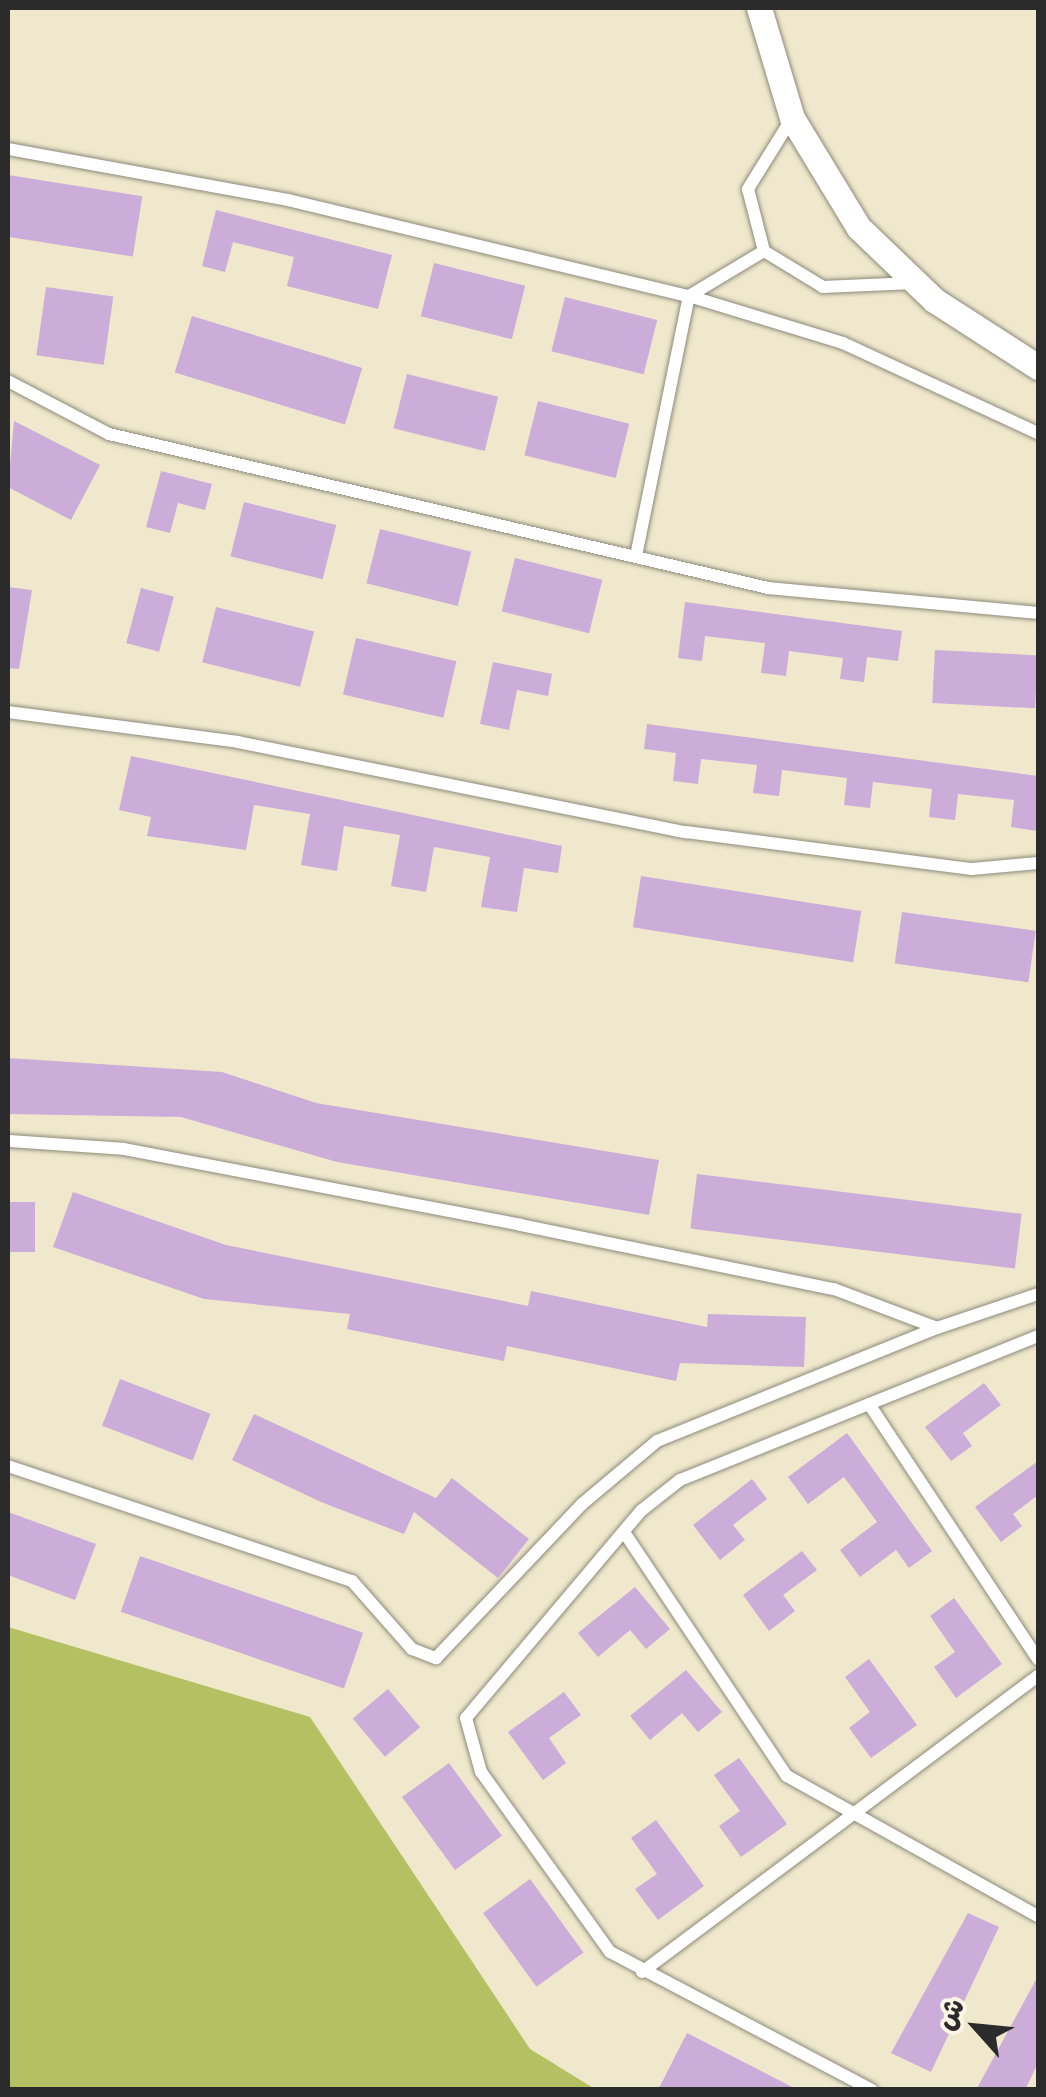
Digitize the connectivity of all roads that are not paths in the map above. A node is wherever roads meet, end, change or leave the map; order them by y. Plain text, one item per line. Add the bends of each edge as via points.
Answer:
1 (759, 8) edge
2 (792, 118) junction
3 (8, 149) edge
4 (764, 251) junction
5 (914, 283) junction
6 (689, 296) junction
7 (1038, 367) edge
8 (8, 381) edge
9 (1038, 433) edge
10 (638, 551) junction
11 (1038, 613) edge
12 (8, 712) edge
13 (1038, 862) edge
14 (8, 1141) edge
15 (1038, 1294) edge
16 (936, 1328) junction
17 (1038, 1336) edge
18 (869, 1404) junction
19 (8, 1466) edge
20 (624, 1532) junction
21 (1038, 1660) edge
22 (1038, 1676) edge
23 (849, 1815) junction
24 (1038, 1916) edge
25 (642, 1972) junction
26 (872, 2090) edge

1 - 2 street
2 - 4 lane via 748,189
2 - 5 street via 836,198
3 - 6 lane via 288,200
4 - 5 lane via 823,287
4 - 6 lane
5 - 7 street
6 - 9 lane via 843,343
6 - 10 lane
8 - 10 lane via 109,434
10 - 11 lane via 768,588
12 - 13 lane via 238,742 686,832 972,870
14 - 16 lane via 124,1148 522,1225 834,1288
15 - 16 lane
16 - 19 lane via 657,1441 582,1504 436,1658 412,1649 352,1581
17 - 18 lane
18 - 20 lane via 702,1467
18 - 21 lane
20 - 23 lane via 770,1755
20 - 25 lane via 477,1695 463,1730 481,1772 598,1936
22 - 23 lane
23 - 24 lane
23 - 25 lane
25 - 26 lane

